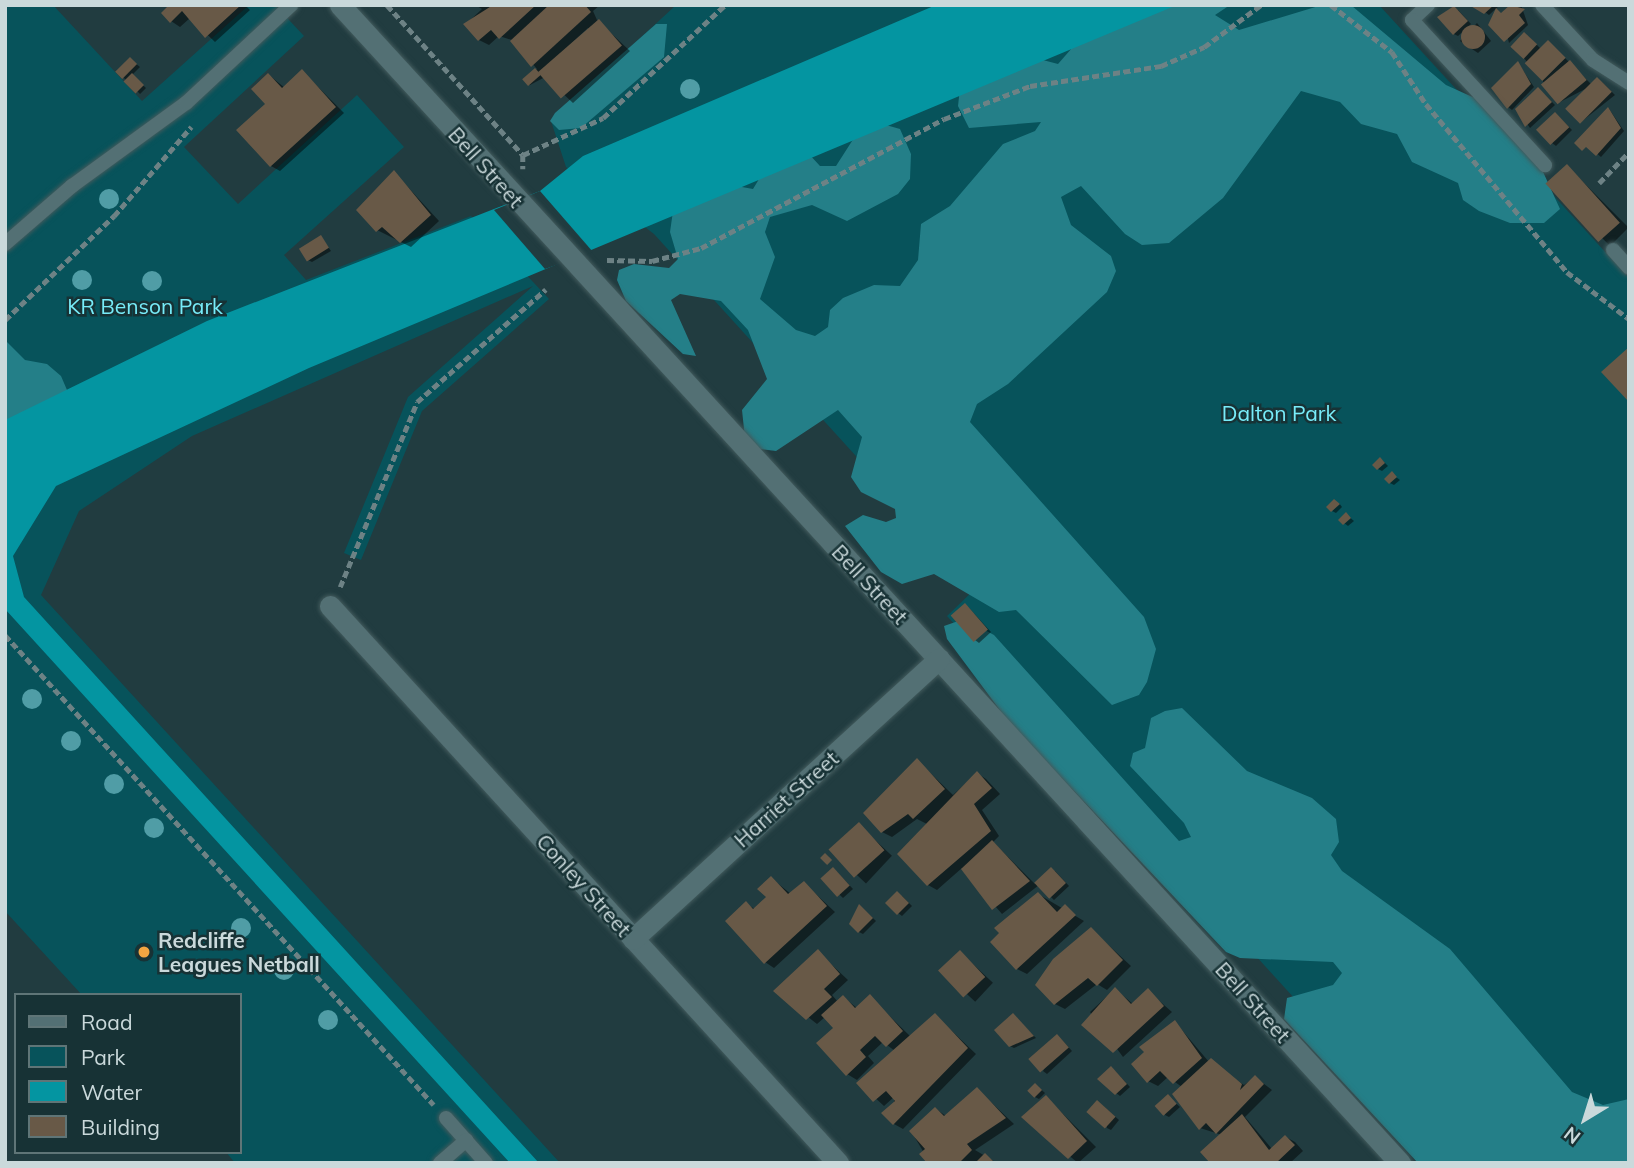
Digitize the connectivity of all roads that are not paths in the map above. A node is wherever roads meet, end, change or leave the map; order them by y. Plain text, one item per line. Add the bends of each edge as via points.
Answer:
1 (291, 5) edge
2 (340, 5) edge
3 (1428, 5) edge
4 (1542, 5) edge
5 (1629, 83) edge
6 (1545, 165) dead end
7 (5, 244) edge
8 (1613, 250) dead end
9 (1629, 268) edge
10 (330, 606) road end
11 (939, 659) junction
12 (633, 939) junction
13 (446, 1118) road end
14 (466, 1140) junction
15 (440, 1163) edge
16 (486, 1163) edge
17 (838, 1163) edge
18 (1400, 1163) edge

1 - 7 lane via 186,103 72,186
2 - 11 street, Bell Street
3 - 6 lane via 1412,20
4 - 5 lane via 1592,60
8 - 9 lane
10 - 12 street, Conley Street
11 - 12 street, Harriet Street
11 - 18 street, Bell Street
12 - 17 street, Conley Street
13 - 14 lane
14 - 15 lane
14 - 16 lane

